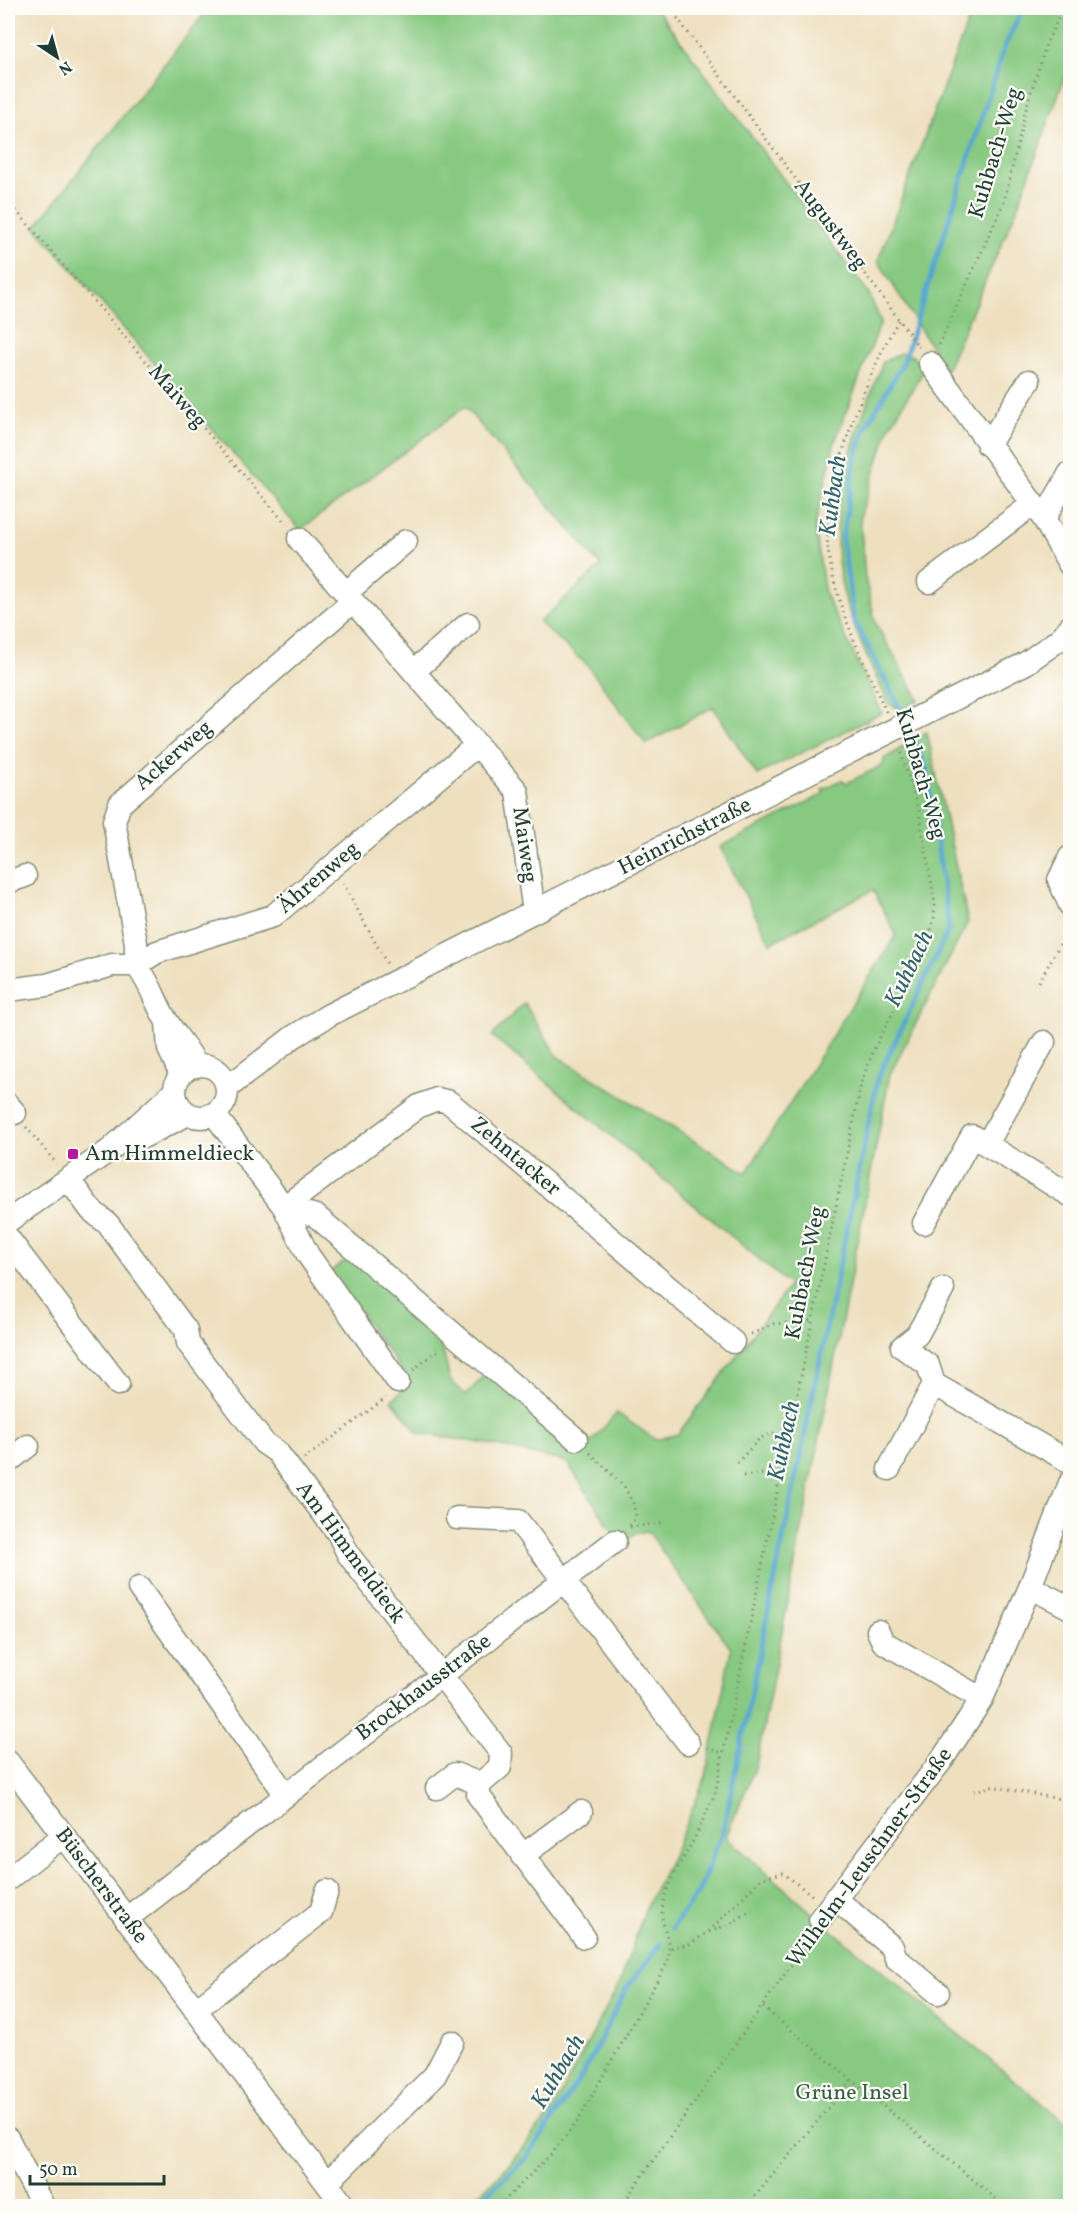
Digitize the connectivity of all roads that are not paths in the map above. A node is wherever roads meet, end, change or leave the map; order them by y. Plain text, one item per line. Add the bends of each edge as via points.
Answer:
1 (930, 363) road end
2 (1029, 381) dead end
3 (988, 445) junction
4 (1071, 473) edge
5 (1038, 512) junction
6 (299, 539) road end
7 (406, 541) dead end
8 (1071, 565) edge
9 (929, 582) dead end
10 (349, 597) junction
11 (468, 624) dead end
12 (1071, 627) edge
13 (414, 671) junction
14 (477, 745) junction
15 (1070, 857) edge
16 (534, 912) junction
17 (1070, 912) edge
18 (136, 965) junction
19 (8, 990) edge
20 (1044, 1042) dead end
21 (200, 1078) junction
22 (188, 1114) junction
23 (214, 1114) junction
24 (987, 1144) junction
25 (110, 1150) junction
26 (69, 1180) junction
27 (1071, 1195) edge
28 (284, 1207) junction
29 (8, 1221) edge
30 (924, 1223) dead end
31 (337, 1234) junction
32 (8, 1238) edge
33 (308, 1255) junction
34 (944, 1289) dead end
35 (733, 1342) road end
36 (398, 1382) dead end
37 (118, 1384) dead end
38 (934, 1384) junction
39 (576, 1439) road end
40 (28, 1446) dead end
41 (8, 1462) edge
42 (1071, 1462) edge
43 (889, 1469) dead end
44 (1071, 1483) edge
45 (457, 1518) dead end
46 (623, 1534) road end
47 (564, 1582) junction
48 (1030, 1587) junction
49 (139, 1588) dead end
50 (1071, 1608) edge
51 (878, 1631) dead end
52 (441, 1674) junction
53 (982, 1699) junction
54 (688, 1743) dead end
55 (8, 1762) edge
56 (480, 1784) junction
57 (437, 1788) dead end
58 (286, 1795) junction
59 (581, 1812) dead end
60 (63, 1836) junction
61 (522, 1856) junction
62 (8, 1879) edge
63 (327, 1891) dead end
64 (126, 1919) junction
65 (584, 1937) dead end
66 (938, 1993) dead end
67 (195, 2010) junction
68 (453, 2042) dead end
69 (8, 2139) edge
70 (327, 2183) junction
71 (43, 2206) edge
72 (344, 2206) edge

1 - 3 street
2 - 3 street
3 - 5 street
4 - 5 street
5 - 8 street
5 - 9 street
6 - 10 street, Maiweg
7 - 10 street
10 - 13 street, Maiweg
10 - 18 street, Ackerweg via 120,804 114,821 136,943
11 - 13 street
12 - 16 street, Heinrichstraße via 1026,663
13 - 14 street, Maiweg
14 - 16 street, Maiweg via 517,791
14 - 18 street, Ährenweg via 273,916 157,952
15 - 17 street via 1059,880
16 - 21 street, Heinrichstraße via 293,1037
18 - 19 street via 112,965 47,985
18 - 21 street via 150,982 167,1023 185,1043
20 - 24 street
21 - 22 street via 181,1108
21 - 23 street via 222,1107
21 - 25 street, Heinrichstraße
22 - 23 street
22 - 25 street, Heinrichstraße
23 - 28 street
24 - 27 street
24 - 30 street via 972,1136
25 - 26 street, Heinrichstraße
26 - 29 street, Heinrichstraße
26 - 52 street, Am Himmeldieck via 91,1210 108,1224 186,1330 188,1343 264,1443 290,1469 338,1533 348,1554
28 - 31 street via 316,1216
28 - 33 street
28 - 35 street, Zehntacker via 419,1106 437,1099 449,1102
31 - 33 street
31 - 39 street
32 - 37 street
33 - 36 street
34 - 38 street via 917,1335 902,1347 928,1365
38 - 42 street
38 - 43 street
40 - 41 street
44 - 48 street, Wilhelm-Leuschner-Straße
45 - 47 street via 518,1521
46 - 47 street, Brockhausstraße
47 - 52 street, Brockhausstraße
47 - 54 street
48 - 50 street
48 - 53 street, Wilhelm-Leuschner-Straße
49 - 58 street
51 - 53 street via 883,1642
52 - 56 street, Am Himmeldieck via 501,1753 500,1767
52 - 58 street, Brockhausstraße
53 - 66 street, Wilhelm-Leuschner-Straße via 941,1761 828,1908 892,1947 896,1958
55 - 60 street, Büscherstraße
56 - 57 street via 455,1774
56 - 61 street via 478,1795
58 - 64 street, Brockhausstraße
59 - 61 street
60 - 62 street
60 - 64 street, Büscherstraße
61 - 65 street
63 - 67 street via 321,1912
64 - 67 street, Büscherstraße
67 - 70 street, Büscherstraße
68 - 70 street via 435,2075
69 - 71 street
70 - 72 street, Büscherstraße

